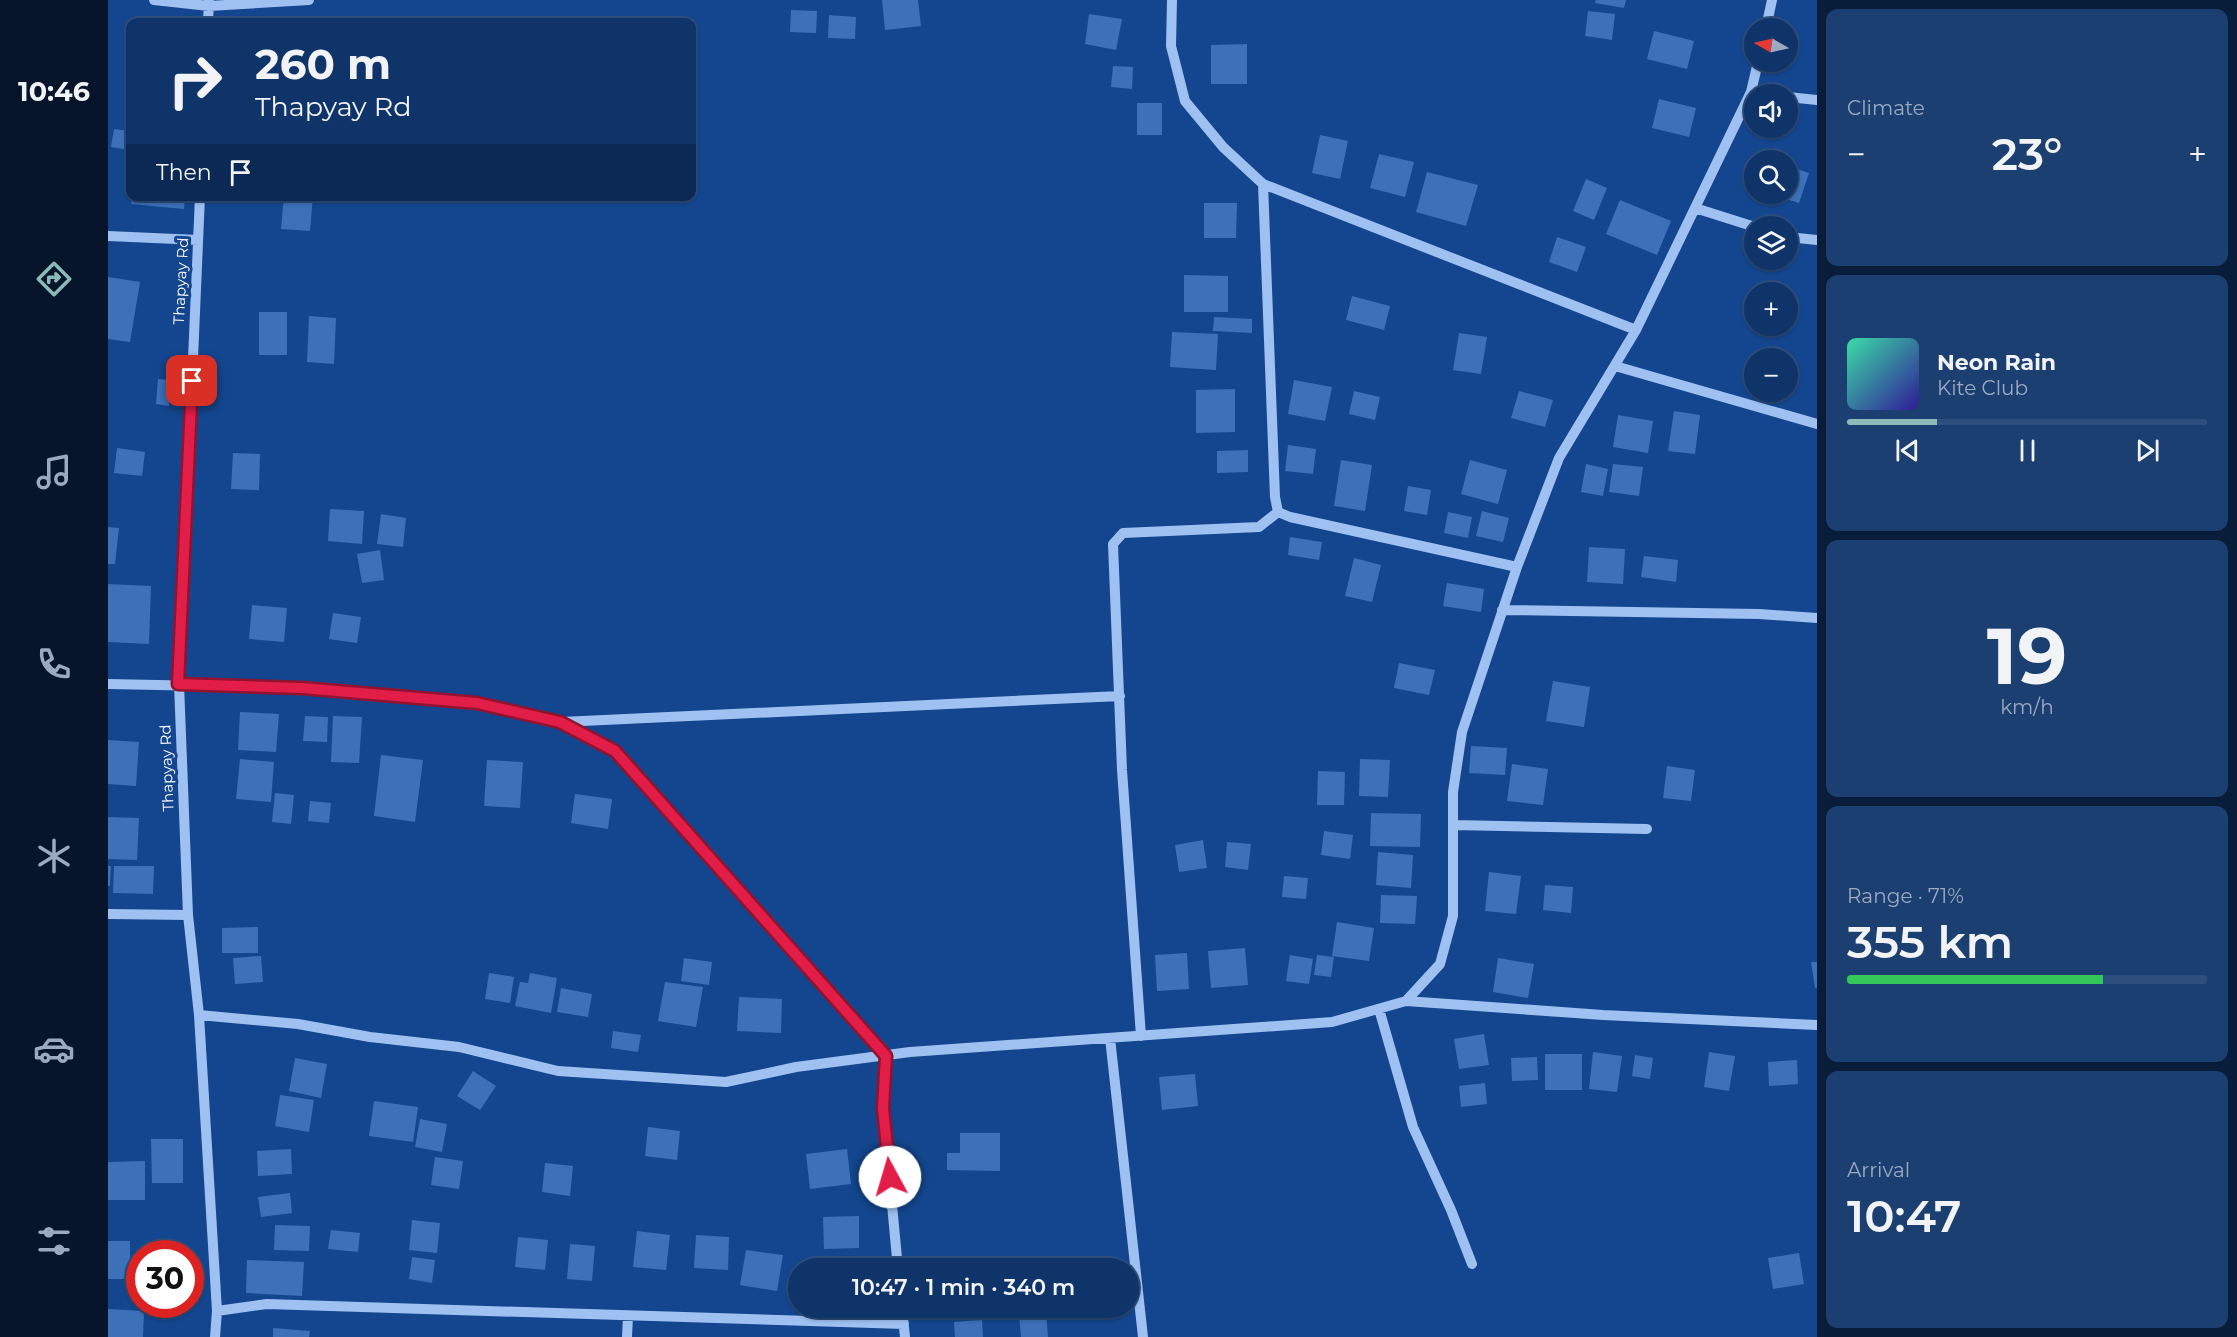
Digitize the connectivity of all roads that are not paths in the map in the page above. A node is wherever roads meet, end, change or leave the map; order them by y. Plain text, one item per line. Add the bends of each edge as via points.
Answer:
1 (154, 0) edge
2 (309, 0) edge
3 (1172, 0) edge
4 (1772, 0) edge
5 (209, 3) edge
6 (208, 18) edge
7 (1768, 18) edge
8 (1798, 97) edge
9 (1817, 100) edge
10 (1744, 106) edge
11 (1263, 184) junction
12 (200, 201) edge
13 (1695, 208) junction
14 (1744, 224) edge
15 (108, 236) edge
16 (1798, 238) edge
17 (198, 240) junction
18 (1817, 240) edge
19 (1636, 330) junction
20 (1615, 366) junction
21 (1817, 424) edge
22 (1278, 512) junction
23 (1517, 567) junction
24 (1502, 610) junction
25 (1817, 618) edge
26 (108, 684) edge
27 (178, 684) junction
28 (1120, 696) junction
29 (560, 722) junction
30 (1453, 825) junction
31 (1647, 828) dead end
32 (108, 914) edge
33 (188, 915) junction
34 (1406, 1001) junction
35 (1379, 1009) junction
36 (199, 1015) junction
37 (1817, 1025) edge
38 (1141, 1036) junction
39 (1110, 1038) junction
40 (886, 1056) junction
41 (897, 1258) edge
42 (1472, 1264) dead end
43 (217, 1311) junction
44 (628, 1316) junction
45 (903, 1318) edge
46 (904, 1324) junction
47 (215, 1337) edge
48 (627, 1337) edge
49 (905, 1337) edge
50 (1143, 1337) edge

1 - 5 street
2 - 5 street
3 - 11 street via 1172,46 1185,101 1223,147
4 - 7 street
5 - 6 street
8 - 9 street
10 - 13 street
11 - 19 street
11 - 22 street
12 - 17 street, Thapyay Rd
13 - 14 street
13 - 19 street
15 - 17 street
16 - 18 street
17 - 27 street, Thapyay Rd
19 - 20 street
20 - 21 street
20 - 23 street via 1559,458
22 - 23 street
22 - 28 street via 1259,527 1124,533 1113,544
23 - 24 street
24 - 25 street
24 - 30 street via 1461,732
26 - 27 street
27 - 29 street via 302,688 477,703
27 - 33 street, Thapyay Rd
28 - 29 street
28 - 38 street
29 - 40 street via 615,751
30 - 31 street
30 - 34 street via 1453,916 1443,954 1440,964
32 - 33 street
33 - 36 street, Thapyay Rd
34 - 35 street
34 - 37 street
35 - 38 street via 1332,1022
35 - 42 street via 1413,1127
36 - 40 street via 298,1024 459,1047 558,1071 635,1077 726,1082 796,1067
36 - 43 street, Thapyay Rd
38 - 39 street
39 - 40 street
39 - 50 street
40 - 41 street via 883,1108
43 - 44 street via 267,1304
43 - 47 street, Thapyay Rd
44 - 46 street
44 - 48 street
45 - 46 street
46 - 49 street

